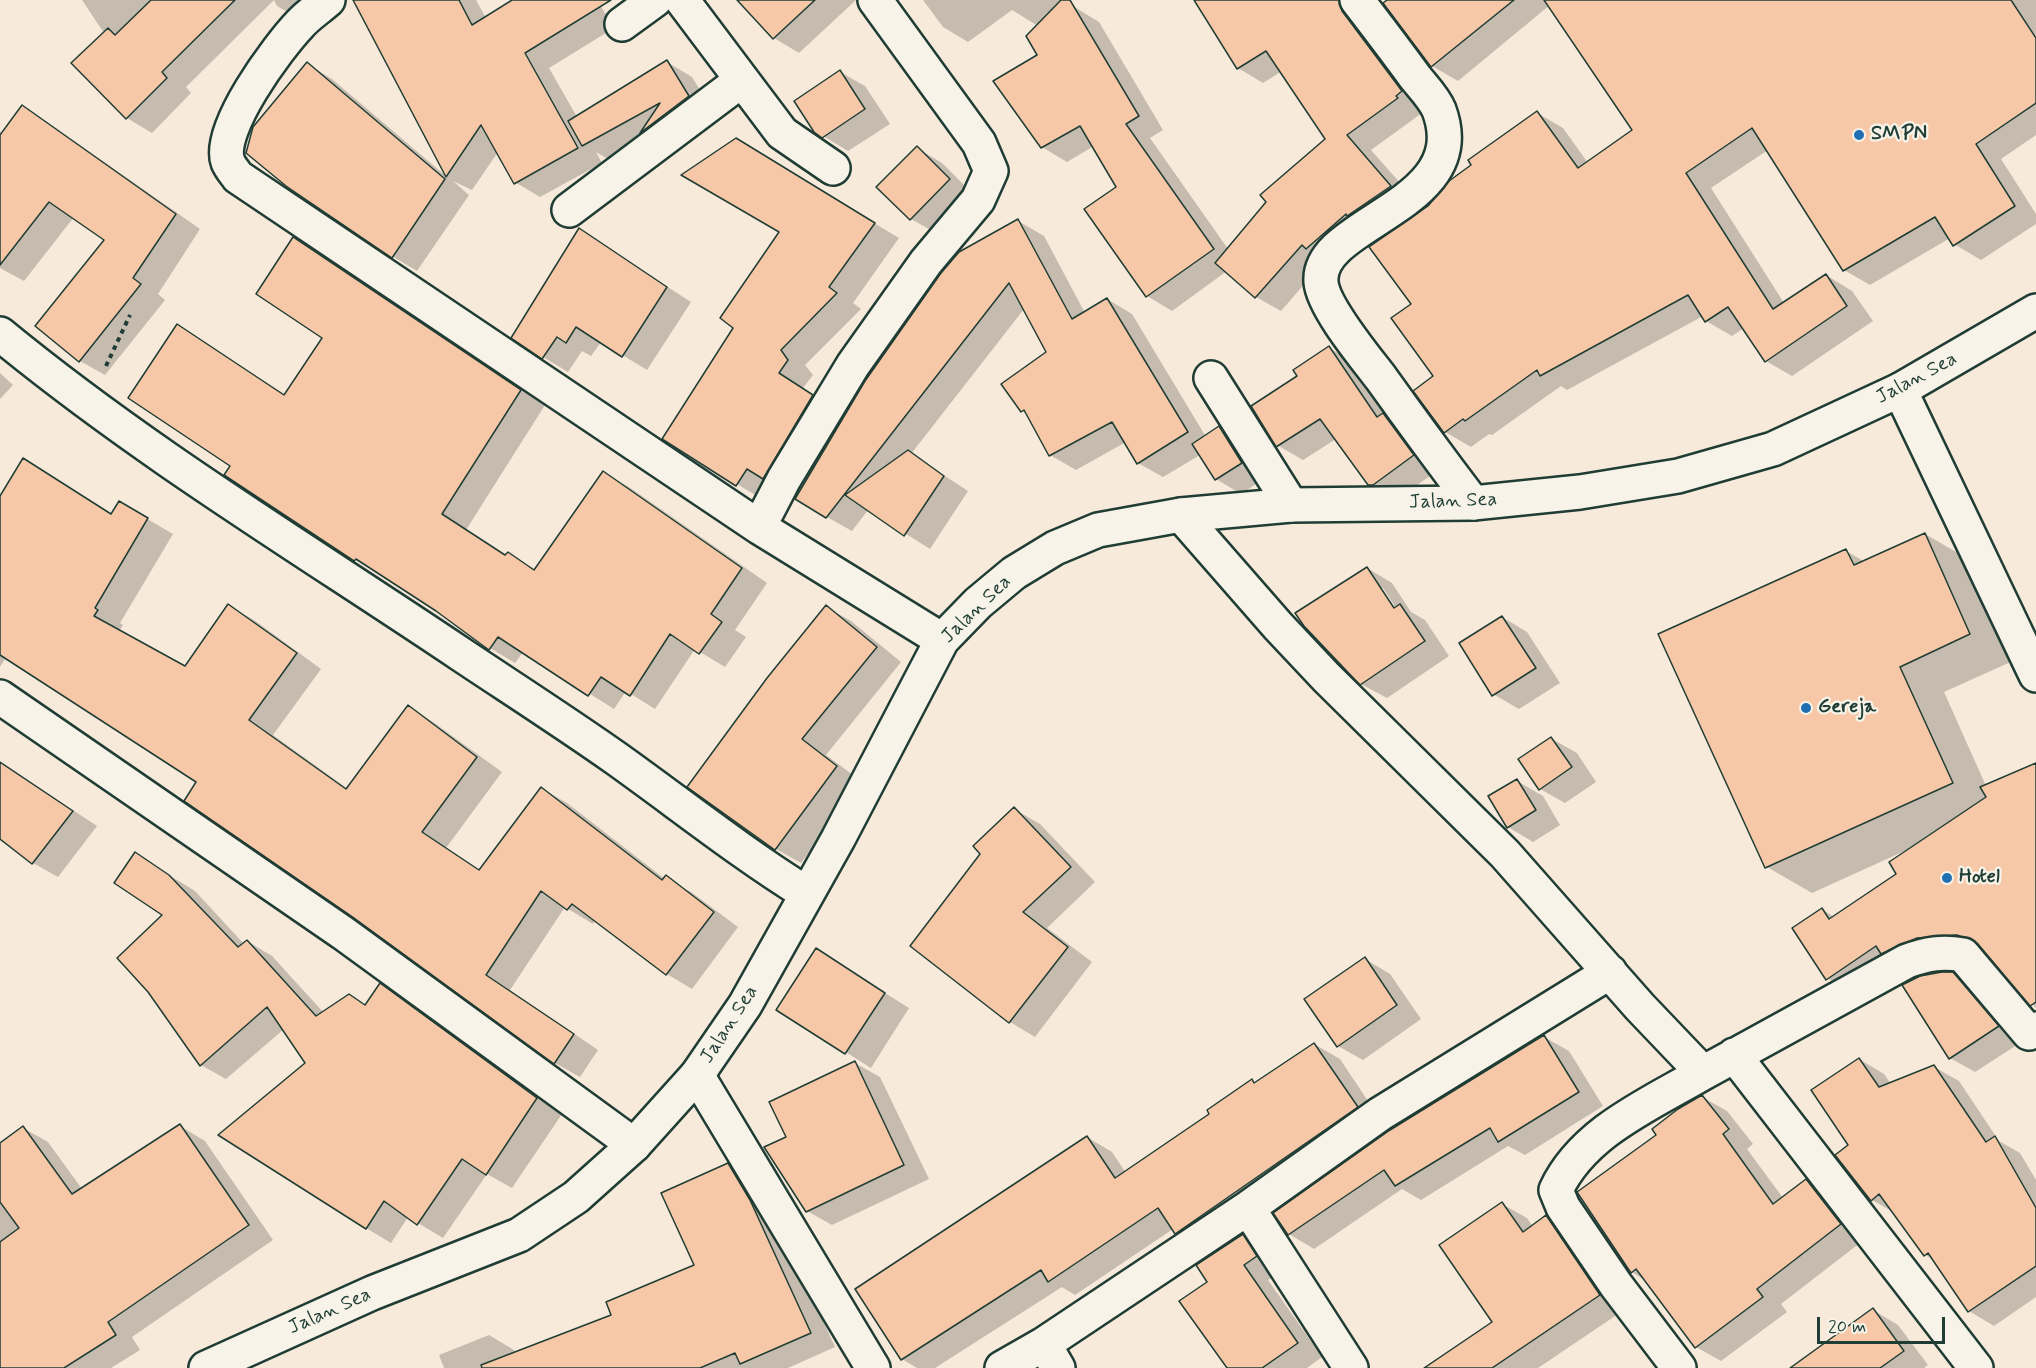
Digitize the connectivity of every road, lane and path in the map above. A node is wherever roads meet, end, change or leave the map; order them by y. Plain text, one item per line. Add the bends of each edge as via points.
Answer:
1 (328, 0) edge
2 (655, 0) edge
3 (682, 0) edge
4 (875, 0) edge
5 (1357, 0) edge
6 (622, 24) dead end
7 (742, 80) junction
8 (833, 168) dead end
9 (569, 210) dead end
10 (2036, 311) edge
11 (130, 315) dead end
12 (0, 334) edge
13 (1211, 378) dead end
14 (1900, 390) junction
15 (88, 402) junction
16 (1473, 503) junction
17 (1291, 505) junction
18 (1181, 515) junction
19 (759, 527) junction
20 (942, 640) junction
21 (2036, 675) edge
22 (0, 697) edge
23 (806, 893) junction
24 (1610, 972) junction
25 (2034, 1035) edge
26 (1734, 1055) junction
27 (1703, 1073) junction
28 (697, 1075) junction
29 (634, 1145) junction
30 (1248, 1208) junction
31 (1051, 1356) edge
32 (206, 1368) edge
33 (873, 1368) edge
34 (1002, 1368) edge
35 (1351, 1368) edge
36 (1679, 1368) edge
37 (1976, 1368) edge

1 - 19 street via 276,52 233,126 228,162 238,177
2 - 6 street
3 - 7 street
4 - 19 street via 979,143 991,171 978,200 926,262 853,365
5 - 16 street via 1438,107 1446,133 1444,152 1433,171 1406,200 1338,246 1325,260 1321,282 1333,310 1353,340
7 - 8 street via 788,139
7 - 9 street
10 - 14 street, Jalan Sea
11 - 15 path
12 - 15 street
13 - 17 street
14 - 16 street, Jalan Sea via 1773,449 1678,476 1580,492
14 - 21 street
15 - 23 street via 112,423 266,528 616,758 750,858
16 - 17 street, Jalan Sea
17 - 18 street, Jalan Sea
18 - 20 street, Jalan Sea via 1098,530 1055,548 1014,573
18 - 24 street via 1302,652 1505,854
19 - 20 street
20 - 23 street, Jalan Sea
22 - 29 street via 343,933
23 - 28 street, Jalan Sea via 745,1005
24 - 27 street
24 - 30 street via 1380,1114
25 - 26 street via 1963,955 1931,953 1907,961
26 - 27 street
26 - 37 street
27 - 36 street via 1620,1122 1584,1149 1564,1172 1556,1190 1563,1207 1616,1285
28 - 29 street, Jalan Sea
28 - 33 street
29 - 32 street, Jalan Sea via 576,1197 519,1235 372,1293
30 - 31 street
30 - 35 street
31 - 34 street

